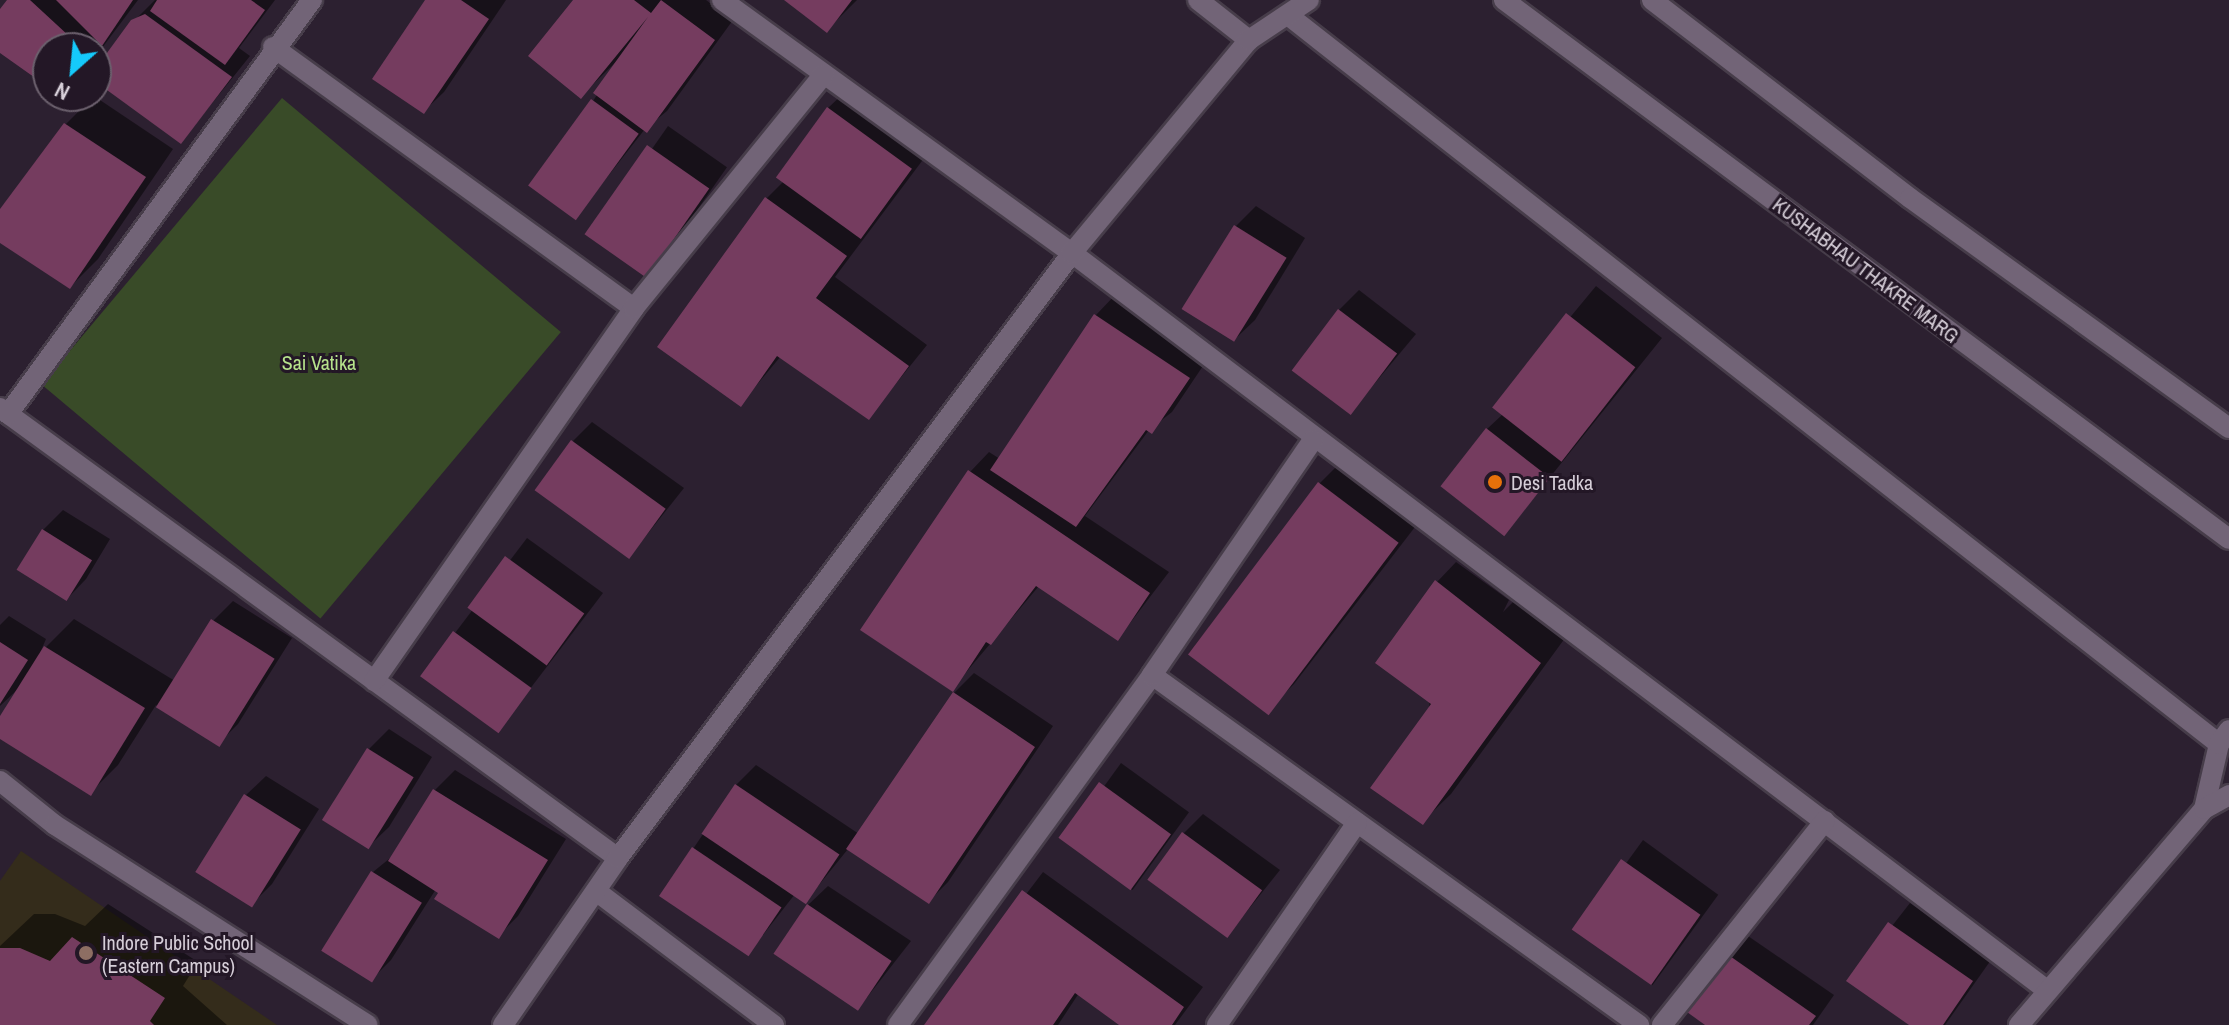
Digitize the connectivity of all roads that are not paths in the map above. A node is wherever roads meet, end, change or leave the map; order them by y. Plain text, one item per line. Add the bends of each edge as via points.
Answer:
1 (312, 0) edge
2 (722, 0) edge
3 (1198, 0) edge
4 (1309, 0) edge
5 (1504, 0) edge
6 (1652, 0) edge
7 (1289, 16) junction
8 (1249, 40) junction
9 (273, 47) junction
10 (824, 74) junction
11 (1072, 253) junction
12 (634, 308) junction
13 (4, 411) edge
14 (2229, 428) edge
15 (1313, 440) junction
16 (2229, 539) edge
17 (1152, 675) junction
18 (374, 681) junction
19 (2224, 737) edge
20 (0, 781) edge
21 (2229, 795) edge
22 (2204, 809) junction
23 (1825, 821) junction
24 (1357, 823) junction
25 (618, 858) junction
26 (596, 891) junction
27 (2047, 990) junction
28 (368, 1025) edge
29 (503, 1025) edge
30 (774, 1025) edge
31 (898, 1025) edge
32 (1217, 1025) edge
33 (1639, 1025) edge
34 (1662, 1025) edge
35 (2019, 1025) edge

1 - 9 street
2 - 10 street
3 - 8 street
4 - 7 street
5 - 16 street, KUSHABHAU THAKRE MARG
6 - 14 street via 1910,198
7 - 8 street
7 - 19 street
8 - 11 street
9 - 12 street
9 - 13 street
10 - 11 street
10 - 12 street
11 - 15 street
11 - 25 street
12 - 18 street
13 - 18 street
15 - 17 street
15 - 23 street
17 - 24 street
17 - 31 street
18 - 25 street
19 - 22 street
20 - 28 street via 55,825
21 - 22 street
22 - 27 street
23 - 27 street
23 - 34 street
24 - 32 street
24 - 33 street
25 - 26 street
26 - 29 street
26 - 30 street
27 - 35 street

